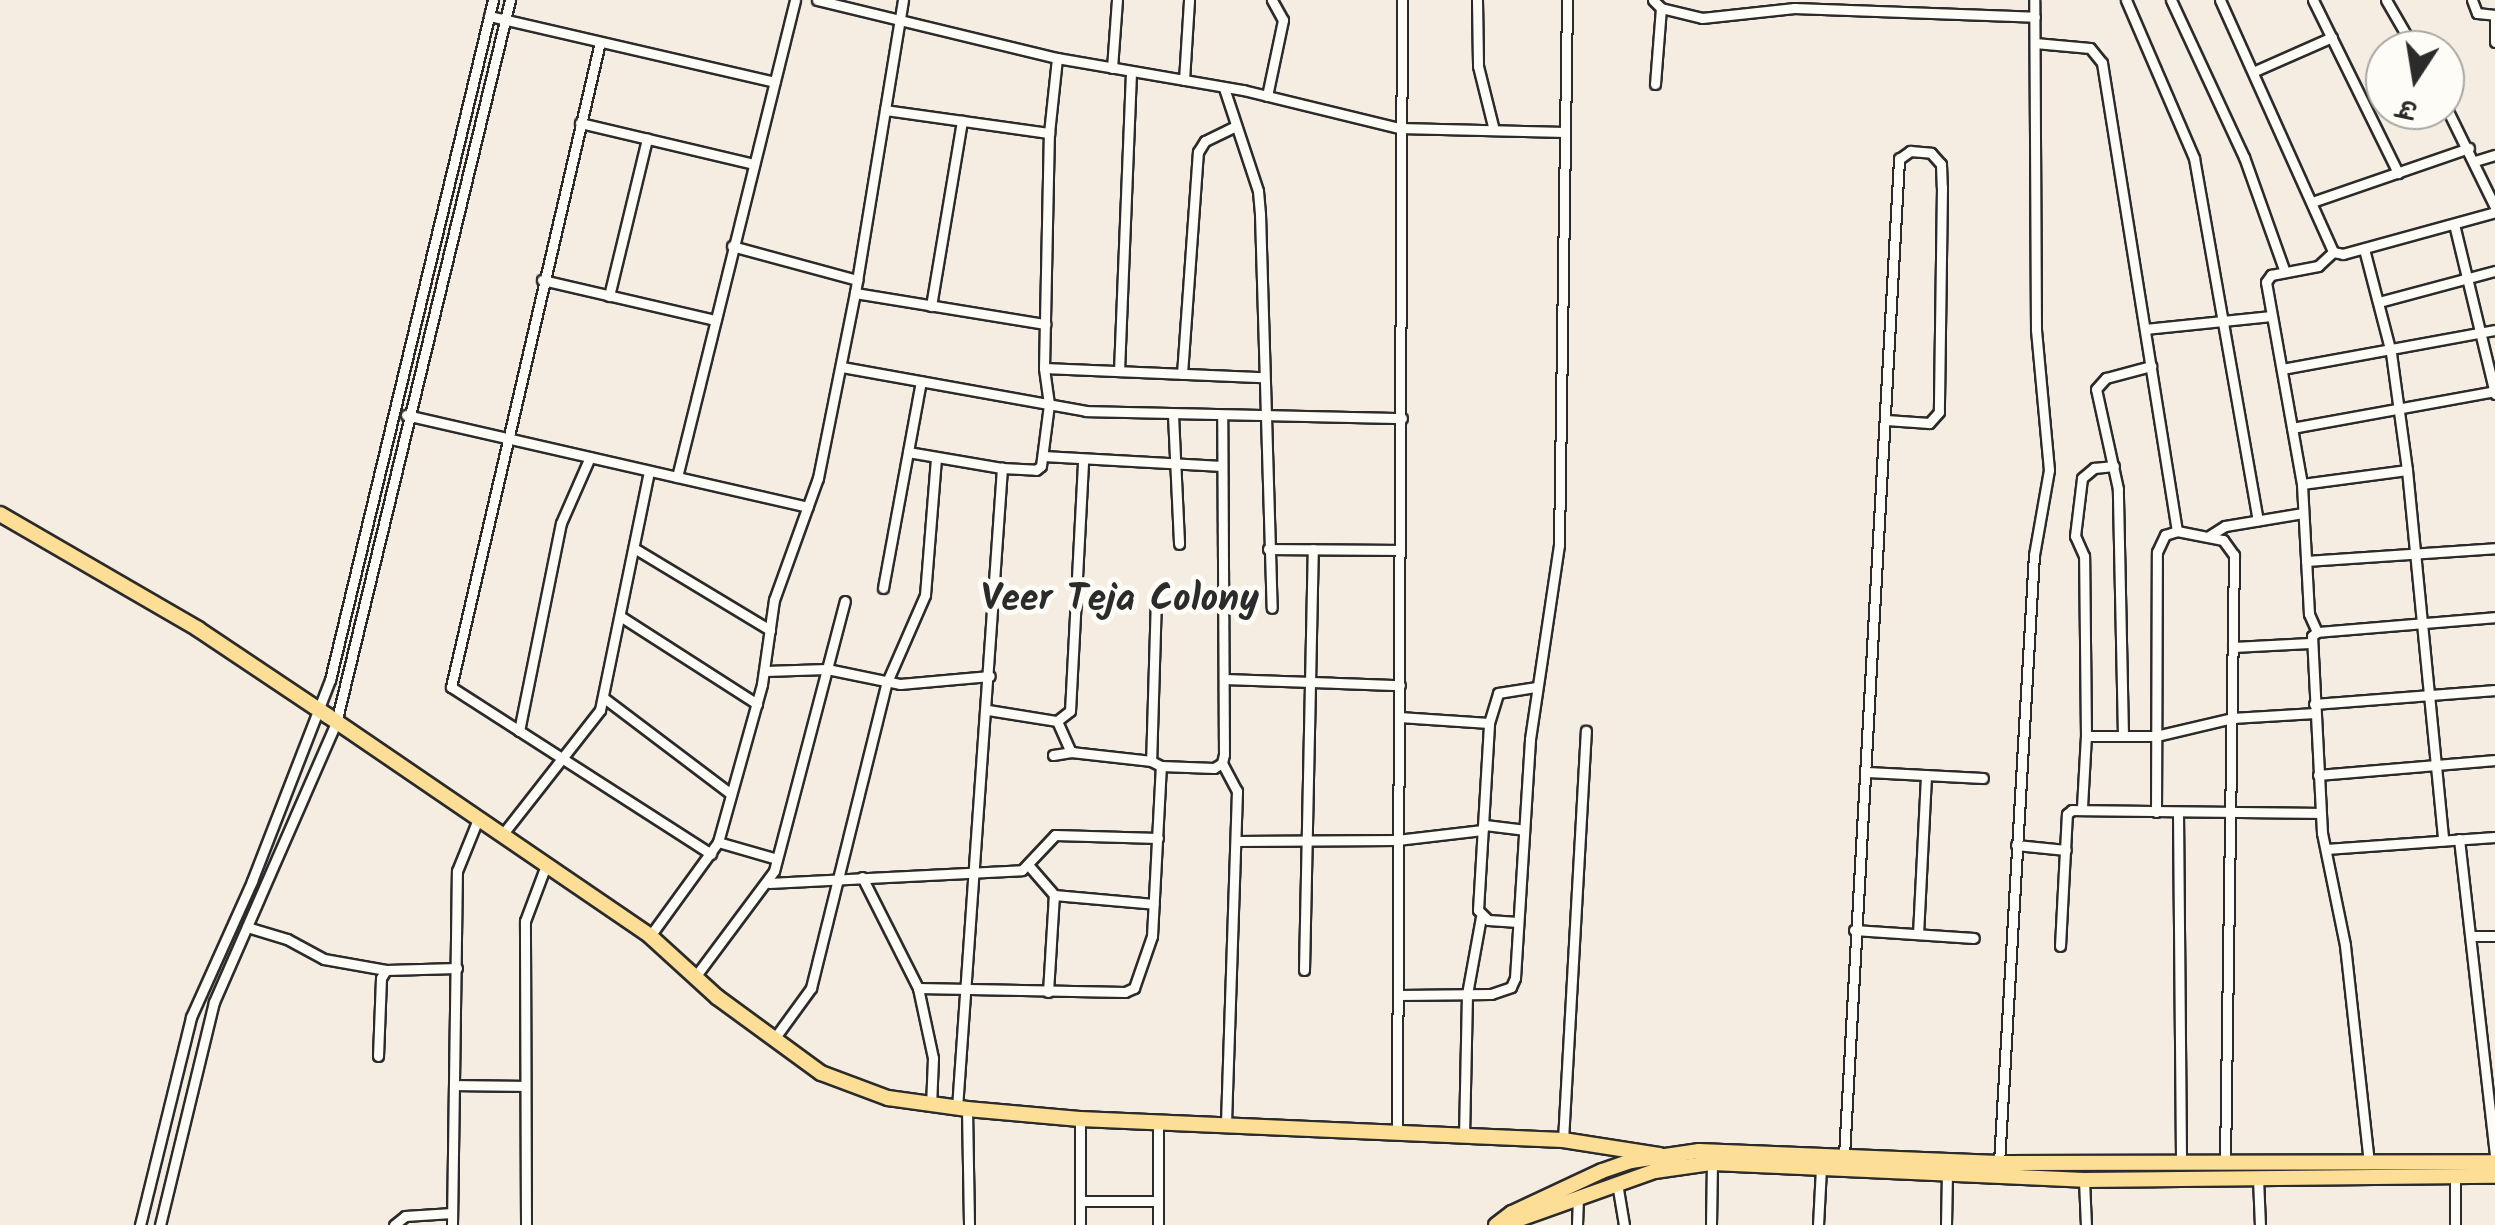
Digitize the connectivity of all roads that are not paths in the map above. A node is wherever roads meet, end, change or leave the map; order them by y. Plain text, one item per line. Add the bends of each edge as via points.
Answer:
1 (493, 0) edge
2 (510, 0) edge
3 (795, 0) edge
4 (817, 0) edge
5 (903, 0) edge
6 (1117, 0) edge
7 (1189, 0) edge
8 (1272, 0) edge
9 (1402, 0) edge
10 (1477, 0) edge
11 (1567, 0) edge
12 (2034, 0) edge
13 (2126, 0) edge
14 (2171, 0) edge
15 (2220, 0) edge
16 (2313, 0) edge
17 (2386, 0) edge
18 (2472, 0) edge
19 (1657, 4) edge
20 (1838, 5) edge
21 (490, 16) junction
22 (899, 17) junction
23 (2035, 17) junction
24 (2495, 17) edge
25 (505, 20) junction
26 (2403, 30) edge
27 (2332, 37) junction
28 (600, 42) junction
29 (2495, 42) edge
30 (2034, 43) junction
31 (1057, 58) junction
32 (1112, 68) junction
33 (1130, 71) junction
34 (2254, 71) junction
35 (1184, 80) junction
36 (774, 82) junction
37 (1656, 84) dead end
38 (1224, 88) junction
39 (1268, 96) junction
40 (885, 110) junction
41 (962, 121) junction
42 (580, 123) junction
43 (1236, 126) junction
44 (1399, 128) junction
45 (1494, 130) junction
46 (2459, 130) edge
47 (1566, 132) junction
48 (1049, 133) junction
49 (647, 139) junction
50 (2469, 148) junction
51 (2495, 155) edge
52 (2475, 161) junction
53 (754, 164) junction
54 (2398, 172) junction
55 (2312, 202) junction
56 (2495, 209) edge
57 (2454, 224) junction
58 (732, 246) junction
59 (2364, 249) junction
60 (2333, 252) junction
61 (2495, 270) edge
62 (2285, 272) junction
63 (2469, 278) junction
64 (542, 280) junction
65 (857, 280) junction
66 (856, 293) junction
67 (610, 296) junction
68 (2379, 302) junction
69 (931, 306) junction
70 (2271, 316) junction
71 (715, 320) junction
72 (2224, 321) junction
73 (1045, 324) junction
74 (2145, 329) junction
75 (2495, 330) edge
76 (2482, 333) junction
77 (2391, 353) junction
78 (2150, 366) junction
79 (842, 367) junction
80 (1044, 368) junction
81 (2282, 369) junction
82 (1119, 371) junction
83 (1182, 374) junction
84 (1262, 377) junction
85 (922, 381) junction
86 (2495, 392) edge
87 (1049, 404) junction
88 (2398, 410) junction
89 (392, 412) junction
90 (1174, 415) junction
91 (1222, 415) junction
92 (408, 416) junction
93 (1263, 416) junction
94 (1402, 418) junction
95 (1886, 420) junction
96 (2292, 428) junction
97 (505, 438) junction
98 (908, 452) junction
99 (1043, 456) junction
100 (590, 457) junction
101 (936, 457) junction
102 (1083, 459) junction
103 (1176, 465) junction
104 (1222, 466) junction
105 (2114, 466) junction
106 (1002, 468) junction
107 (649, 470) junction
108 (2407, 470) junction
109 (677, 477) junction
110 (2302, 484) junction
111 (808, 506) junction
112 (2303, 512) junction
113 (0, 514) edge
114 (2258, 520) junction
115 (2177, 531) junction
116 (2209, 536) junction
117 (1179, 544) dead end
118 (634, 548) junction
119 (2495, 548) edge
120 (1268, 549) junction
121 (1314, 550) junction
122 (1399, 550) junction
123 (2415, 555) junction
124 (2306, 562) junction
125 (883, 588) dead end
126 (1156, 597) dead end
127 (845, 601) dead end
128 (1272, 608) dead end
129 (620, 616) junction
130 (2495, 617) edge
131 (2422, 625) junction
132 (770, 630) junction
133 (2317, 632) junction
134 (2310, 643) junction
135 (2233, 648) junction
136 (827, 669) junction
137 (765, 671) junction
138 (990, 676) junction
139 (1224, 679) junction
140 (887, 682) junction
141 (1311, 683) junction
142 (1400, 685) junction
143 (1538, 687) junction
144 (2495, 690) edge
145 (2428, 695) junction
146 (604, 698) junction
147 (757, 704) junction
148 (2314, 708) junction
149 (988, 710) junction
150 (321, 711) junction
151 (1399, 717) junction
152 (2232, 718) junction
153 (1056, 722) junction
154 (336, 723) junction
155 (1489, 723) junction
156 (519, 730) junction
157 (1586, 731) dead end
158 (2086, 736) junction
159 (2123, 736) junction
160 (2156, 736) junction
161 (1073, 752) junction
162 (1053, 755) dead end
163 (558, 758) junction
164 (2495, 760) edge
165 (1156, 763) junction
166 (1222, 763) junction
167 (2435, 766) junction
168 (1867, 772) junction
169 (2318, 775) junction
170 (1926, 776) junction
171 (1983, 778) dead end
172 (731, 794) junction
173 (2082, 807) junction
174 (2156, 812) junction
175 (2178, 813) junction
176 (2231, 813) junction
177 (2320, 813) junction
178 (478, 818) junction
179 (1482, 830) junction
180 (1524, 830) junction
181 (502, 835) junction
182 (2495, 836) edge
183 (1158, 838) junction
184 (2459, 839) junction
185 (1397, 840) junction
186 (2442, 840) junction
187 (1236, 841) junction
188 (1308, 841) junction
189 (718, 842) junction
190 (2016, 845) junction
191 (2326, 848) junction
192 (2066, 850) junction
193 (711, 854) junction
194 (778, 859) junction
195 (546, 864) junction
196 (1030, 867) junction
197 (976, 871) junction
198 (862, 877) junction
199 (840, 878) junction
200 (252, 882) junction
201 (769, 883) junction
202 (264, 888) junction
203 (1054, 896) junction
204 (1154, 904) junction
205 (1481, 917) junction
206 (1518, 922) junction
207 (247, 927) junction
208 (1854, 930) junction
209 (1918, 934) junction
210 (650, 936) junction
211 (2472, 936) junction
212 (2495, 936) edge
213 (1974, 938) dead end
214 (2060, 946) dead end
215 (456, 968) junction
216 (386, 970) junction
217 (1304, 970) dead end
218 (695, 977) junction
219 (967, 986) junction
220 (918, 988) junction
221 (1048, 992) junction
222 (1467, 994) junction
223 (1399, 995) junction
224 (774, 1040) junction
225 (378, 1056) dead end
226 (455, 1086) junction
227 (525, 1086) junction
228 (932, 1105) junction
229 (962, 1108) junction
230 (1080, 1120) junction
231 (1158, 1123) junction
232 (1226, 1124) junction
233 (1397, 1134) junction
234 (1464, 1138) junction
235 (1563, 1140) junction
236 (1660, 1155) junction
237 (1844, 1156) junction
238 (2495, 1159) edge
239 (1712, 1163) junction
240 (1999, 1163) junction
241 (2369, 1163) junction
242 (2181, 1164) junction
243 (2225, 1164) junction
244 (1684, 1166) junction
245 (1821, 1168) junction
246 (1947, 1175) junction
247 (2455, 1176) junction
248 (2495, 1176) edge
249 (2258, 1178) junction
250 (2084, 1180) junction
251 (1617, 1182) junction
252 (1578, 1198) junction
253 (1080, 1200) junction
254 (1157, 1201) junction
255 (452, 1213) junction
256 (140, 1225) edge
257 (160, 1225) edge
258 (394, 1225) edge
259 (452, 1225) edge
260 (526, 1225) edge
261 (969, 1225) edge
262 (1080, 1225) edge
263 (1158, 1225) edge
264 (1499, 1225) edge
265 (1577, 1225) edge
266 (1624, 1225) edge
267 (1711, 1225) edge
268 (1818, 1225) edge
269 (1946, 1225) edge
270 (2086, 1225) edge
271 (2260, 1225) edge
272 (2455, 1225) edge

1 - 21 street
2 - 25 street
3 - 36 street
4 - 22 street
5 - 22 street
6 - 32 street
7 - 35 street
8 - 39 street via 1283,20
9 - 44 street
10 - 45 street via 1478,66
11 - 47 street
12 - 23 street
13 - 72 street via 2194,158
14 - 62 street via 2244,157
15 - 34 street
16 - 27 street
17 - 26 street
18 - 24 street via 2477,13
19 - 20 street via 1702,18
19 - 37 street
20 - 23 street
21 - 25 street
21 - 89 street
22 - 31 street
22 - 40 street
23 - 30 street
24 - 29 street
25 - 28 street
25 - 92 street
27 - 34 street
27 - 54 street
28 - 36 street
28 - 42 street
30 - 74 street via 2090,48 2102,64
30 - 190 street via 2036,329 2049,470 2036,541
31 - 32 street
31 - 48 street
32 - 33 street
33 - 35 street
33 - 82 street
34 - 55 street
35 - 38 street
36 - 53 street
38 - 39 street
38 - 43 street
39 - 44 street
40 - 41 street
40 - 65 street
41 - 48 street
41 - 69 street
42 - 49 street
42 - 64 street
43 - 83 street via 1198,152
43 - 84 street via 1260,214
44 - 45 street
44 - 94 street
45 - 47 street
46 - 50 street
47 - 143 street via 1560,545
48 - 73 street
49 - 53 street
49 - 67 street
50 - 52 street
50 - 54 street
51 - 52 street
52 - 56 street
53 - 58 street
54 - 55 street
55 - 60 street
56 - 57 street
57 - 59 street
57 - 63 street
58 - 65 street
58 - 71 street
59 - 60 street
59 - 68 street
60 - 62 street via 2318,266
61 - 63 street
62 - 70 street via 2266,282
63 - 68 street
63 - 76 street
64 - 67 street
64 - 97 street
65 - 66 street
66 - 69 street
66 - 79 street
67 - 71 street
68 - 77 street
69 - 73 street
70 - 72 street
70 - 81 street
71 - 109 street
72 - 74 street
72 - 114 street
73 - 80 street
74 - 78 street
75 - 76 street
76 - 77 street
76 - 86 street
77 - 81 street
77 - 88 street
78 - 105 street via 2098,382
78 - 115 street
79 - 85 street
79 - 111 street
80 - 82 street
80 - 87 street
81 - 96 street
82 - 83 street
83 - 84 street
84 - 93 street
85 - 87 street
85 - 98 street
86 - 88 street
87 - 90 street
87 - 99 street
88 - 96 street
88 - 108 street
89 - 92 street
89 - 150 street
90 - 91 street
90 - 103 street
91 - 93 street
91 - 104 street
92 - 97 street
92 - 154 street
93 - 94 street
93 - 120 street
94 - 122 street
95 - 95 street via 1899,159 1931,153 1941,164 1942,187 1939,412 1930,423
95 - 168 street
96 - 110 street
97 - 100 street
97 - 156 street via 451,679 457,694
98 - 101 street
98 - 125 street
99 - 102 street
99 - 106 street via 1036,470
100 - 107 street
100 - 156 street via 561,523
101 - 106 street
101 - 140 street via 925,594
102 - 103 street
102 - 153 street via 1073,700
103 - 104 street
103 - 117 street
104 - 139 street
105 - 158 street via 2086,471 2075,536 2084,556
105 - 159 street
106 - 138 street
107 - 109 street
107 - 118 street
108 - 110 street
108 - 123 street
109 - 111 street
110 - 112 street
111 - 132 street
112 - 114 street
112 - 124 street
113 - 150 main road via 198,629
114 - 116 street
115 - 116 street
115 - 160 street via 2165,535 2157,552
116 - 135 street via 2223,540 2234,555
118 - 129 street
118 - 132 street
119 - 123 street
120 - 121 street
120 - 128 street
121 - 122 street
121 - 141 street
122 - 142 street
123 - 124 street
123 - 131 street
124 - 133 street via 2309,614
126 - 165 street
127 - 136 street
129 - 146 street
129 - 147 street
130 - 131 street
131 - 133 street
131 - 145 street
132 - 137 street
133 - 134 street
134 - 135 street
134 - 148 street
135 - 152 street
136 - 137 street
136 - 140 street
136 - 194 street
137 - 147 street
138 - 140 street
138 - 149 street
139 - 141 street
139 - 166 street
140 - 199 street
141 - 142 street
141 - 188 street
142 - 151 street
143 - 155 street via 1498,693
143 - 180 street
144 - 145 street
145 - 148 street
145 - 167 street
146 - 163 street via 593,722
146 - 172 street
147 - 172 street
148 - 152 street
148 - 169 street
149 - 153 street
149 - 197 street
150 - 154 main road
150 - 200 street
151 - 155 street
151 - 185 street
152 - 160 street
152 - 176 street
153 - 161 street
154 - 178 main road
154 - 202 street
155 - 179 street
156 - 163 street
157 - 235 street
158 - 159 street
158 - 173 street
159 - 160 street
160 - 174 street
161 - 162 street
161 - 165 street
163 - 181 street
163 - 193 street
164 - 167 street
165 - 166 street
165 - 183 street
166 - 187 street via 1236,784
167 - 169 street
167 - 186 street
168 - 170 street
168 - 208 street
169 - 177 street
170 - 171 street
170 - 209 street
172 - 189 street
173 - 174 street
173 - 192 street via 2068,814
174 - 175 street
175 - 176 street
175 - 242 street
176 - 177 street
176 - 243 street
177 - 191 street
178 - 181 main road
178 - 215 street via 456,870
179 - 180 street
179 - 185 street
179 - 205 street
180 - 206 street
181 - 195 main road
182 - 184 street
183 - 196 street via 1055,835
183 - 204 street
184 - 186 street
184 - 211 street
185 - 188 street
185 - 223 street
186 - 191 street
187 - 188 street
187 - 232 street
188 - 217 street
189 - 193 street
189 - 194 street
190 - 192 street
190 - 240 street
191 - 241 street via 2345,945
192 - 214 street
193 - 210 street
194 - 201 street
195 - 210 main road
195 - 227 street via 525,921
196 - 197 street
196 - 203 street
197 - 198 street
197 - 219 street
198 - 199 street
198 - 220 street
199 - 201 street
199 - 224 street via 811,988
200 - 202 street
200 - 256 street via 191,1017
201 - 218 street
202 - 207 street
203 - 204 street
203 - 221 street
204 - 221 street via 1151,945 1134,988
205 - 206 street
205 - 222 street
206 - 222 street via 1511,987
207 - 216 street via 287,938 324,959
207 - 257 street via 206,1029
208 - 209 street
208 - 237 street
209 - 213 street
210 - 218 main road
211 - 212 street
211 - 238 street
215 - 216 street
215 - 226 street
216 - 225 street
218 - 224 main road
219 - 220 street
219 - 221 street
219 - 229 street
220 - 228 street via 933,1058
222 - 223 street
222 - 234 street
223 - 233 street
224 - 228 main road via 820,1074
226 - 227 street
226 - 255 street
227 - 260 street
228 - 229 main road
229 - 230 main road
229 - 261 street
230 - 231 main road
230 - 253 street
231 - 232 main road
231 - 254 street
232 - 233 main road
233 - 234 main road
234 - 235 main road
235 - 236 main road
236 - 237 main road
236 - 244 main road
236 - 264 main road via 1558,1189
237 - 240 main road
238 - 241 main road
239 - 244 main road
239 - 245 main road
239 - 267 street
240 - 242 main road
241 - 243 main road
242 - 243 main road
244 - 251 main road
245 - 246 main road
245 - 268 street
246 - 250 main road
246 - 269 street
247 - 248 main road
247 - 249 main road
247 - 272 street
249 - 250 main road
249 - 271 street
250 - 270 street
251 - 252 main road
251 - 266 street
252 - 264 main road
252 - 265 street
253 - 254 street
253 - 262 street
254 - 263 street
255 - 258 street via 406,1216
255 - 259 street

